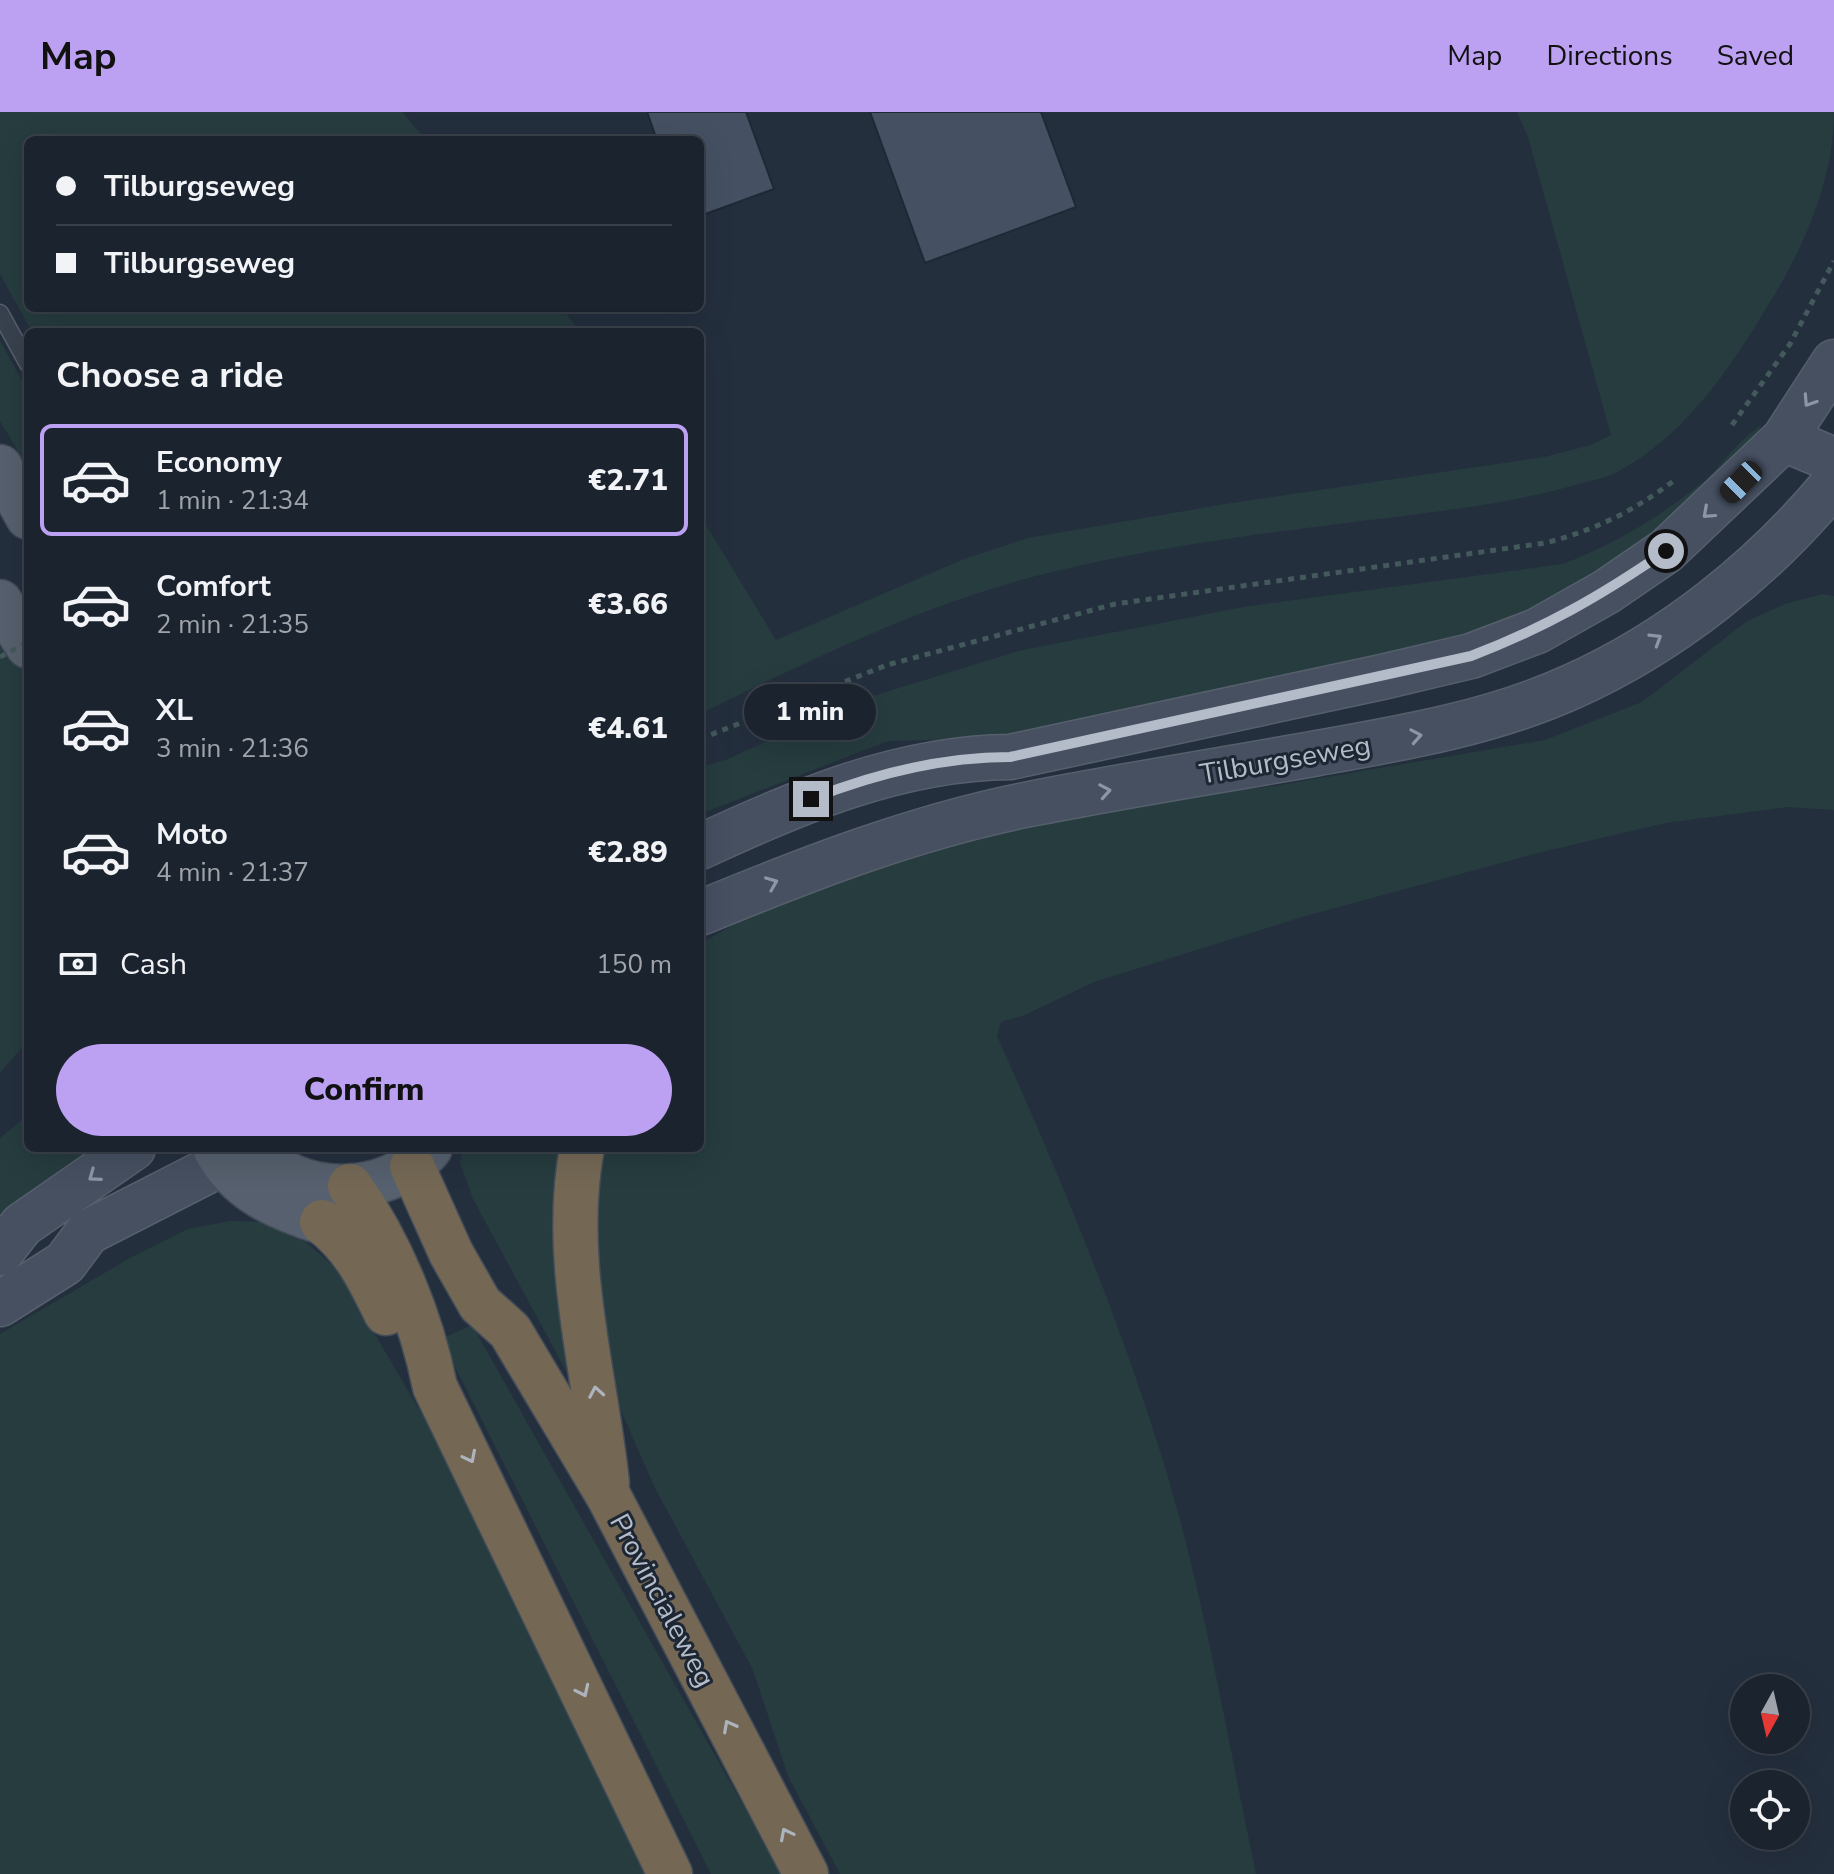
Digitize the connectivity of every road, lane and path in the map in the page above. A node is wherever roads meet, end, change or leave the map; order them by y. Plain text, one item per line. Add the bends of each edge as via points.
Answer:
1 (1834, 261) edge
2 (0, 313) edge
3 (24, 357) edge
4 (1834, 362) edge
5 (1726, 432) dead end
6 (1784, 439) junction
7 (1834, 460) edge
8 (0, 467) edge
9 (1683, 473) dead end
10 (1829, 501) edge
11 (24, 510) edge
12 (0, 602) edge
13 (24, 638) edge
14 (24, 646) edge
15 (0, 657) edge
16 (704, 737) edge
17 (704, 845) edge
18 (704, 911) edge
19 (127, 1152) edge
20 (422, 1152) edge
21 (581, 1152) edge
22 (239, 1160) edge
23 (350, 1186) junction
24 (322, 1222) joint
25 (0, 1253) edge
26 (0, 1304) edge
27 (435, 1387) junction
28 (609, 1497) junction
29 (670, 1874) edge
30 (806, 1874) edge

1 - 5 path via 1805,320
2 - 3 lane
4 -> 6 street, Tilburgseweg
6 - 7 street
6 - 10 street, Tilburgseweg
6 -> 17 street, Tilburgseweg via 1666,551 1537,631 1471,656 1010,757 916,766 839,788
8 - 11 main road
9 - 16 path via 1646,502 1584,533 1545,543 1115,604 887,665
18 -> 10 street, Tilburgseweg via 799,872 938,825 1028,804 1432,733 1570,688 1717,600
12 - 13 main road
14 - 15 path, bridge
19 -> 25 street via 22,1225
20 - 23 main road via 394,1177
20 - 28 highway, Provincialeweg via 451,1253 480,1304 510,1331
28 -> 21 highway via 576,1283
22 - 23 main road via 270,1165 297,1180
22 - 24 main road via 261,1198
22 - 26 street via 88,1232 65,1263
23 - 27 highway via 382,1238 427,1347
24 - 27 highway via 356,1258 407,1358
27 -> 29 highway
30 -> 28 highway, Provincialeweg

